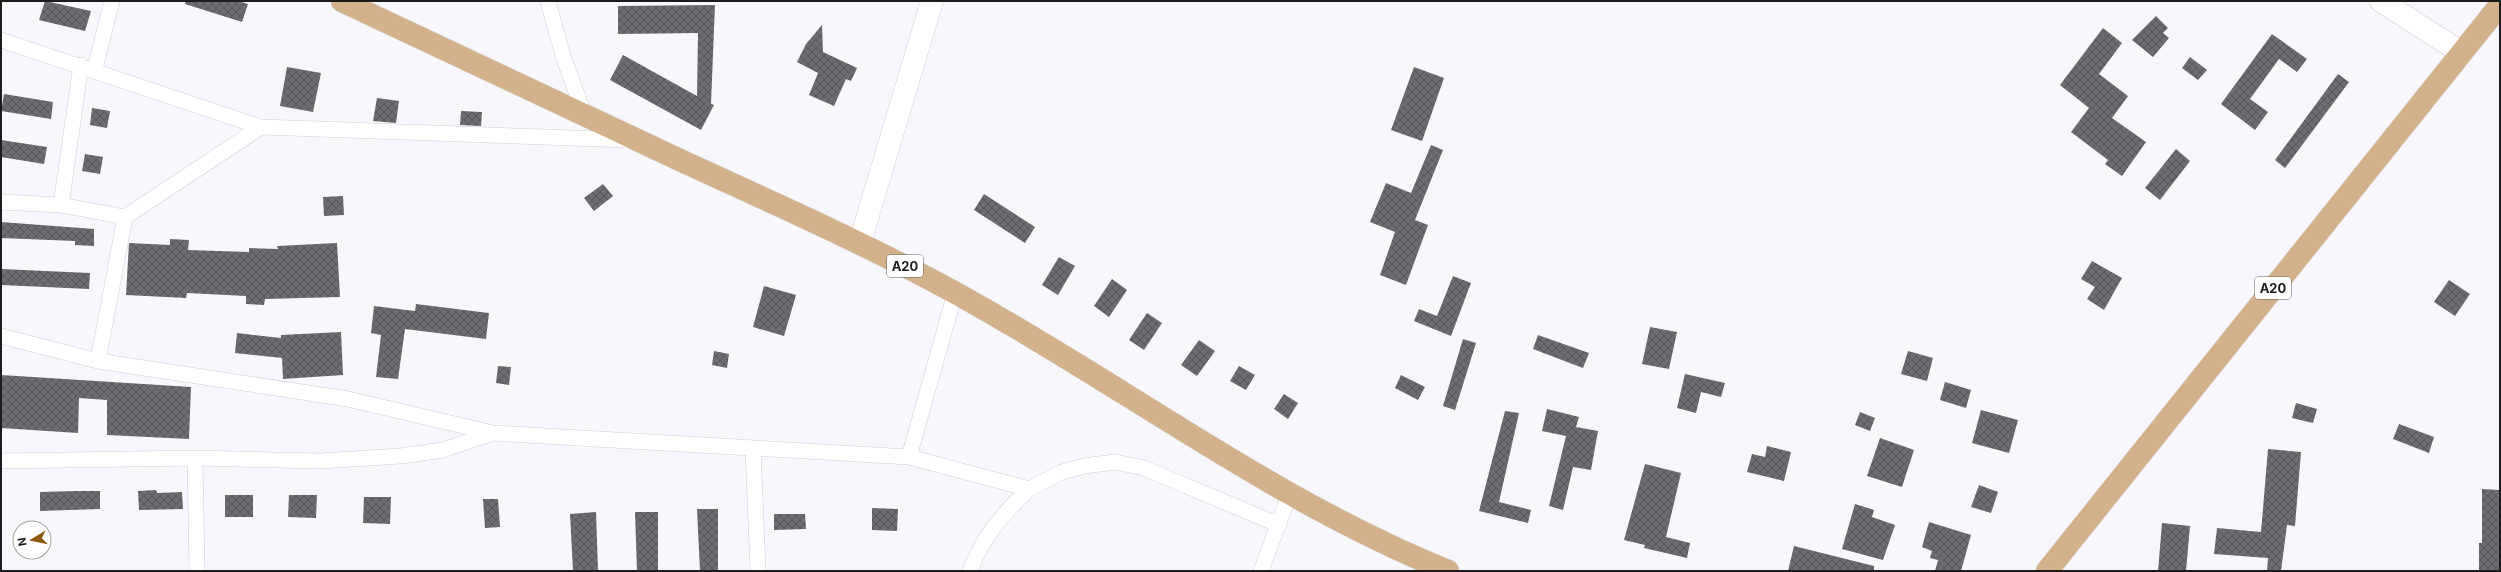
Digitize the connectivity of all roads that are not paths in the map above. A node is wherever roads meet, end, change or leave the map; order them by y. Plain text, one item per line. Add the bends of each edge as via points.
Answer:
1 (112, 1) edge
2 (342, 1) edge
3 (548, 1) edge
4 (932, 1) edge
5 (2381, 1) edge
6 (2500, 5) edge
7 (1, 40) edge
8 (2462, 53) junction
9 (81, 65) junction
10 (95, 69) junction
11 (585, 116) junction
12 (261, 127) junction
13 (638, 140) junction
14 (1, 202) edge
15 (61, 204) junction
16 (125, 217) junction
17 (860, 242) junction
18 (955, 293) junction
19 (1, 336) edge
20 (98, 361) junction
21 (493, 433) junction
22 (753, 449) junction
23 (909, 457) junction
24 (195, 458) junction
25 (1, 461) edge
26 (1028, 489) junction
27 (1290, 493) junction
28 (1279, 525) junction
29 (197, 571) edge
30 (758, 571) edge
31 (970, 571) edge
32 (1261, 571) edge
33 (1448, 571) edge
34 (2047, 571) edge

1 - 10 street
2 - 11 main road, A20
3 - 11 street via 563,56
4 - 17 street
5 - 8 street
6 - 8 main road, A20
7 - 9 street
8 - 34 main road, A20
9 - 10 street
9 - 15 street
10 - 12 street
11 - 13 main road, A20
12 - 13 street
12 - 16 street
13 - 17 main road, A20
14 - 15 street
15 - 16 street
16 - 20 street
17 - 18 main road, A20
18 - 23 street
18 - 27 main road, A20
19 - 20 street
20 - 21 street via 348,399
21 - 22 street
21 - 24 street via 443,450 401,456 320,460
22 - 23 street
22 - 30 street
23 - 26 street
24 - 25 street
24 - 29 street
26 - 28 street via 1062,472 1115,462 1144,468
26 - 31 street via 998,520 978,549
27 - 28 street
27 - 33 main road, A20 via 1406,553
28 - 32 street

